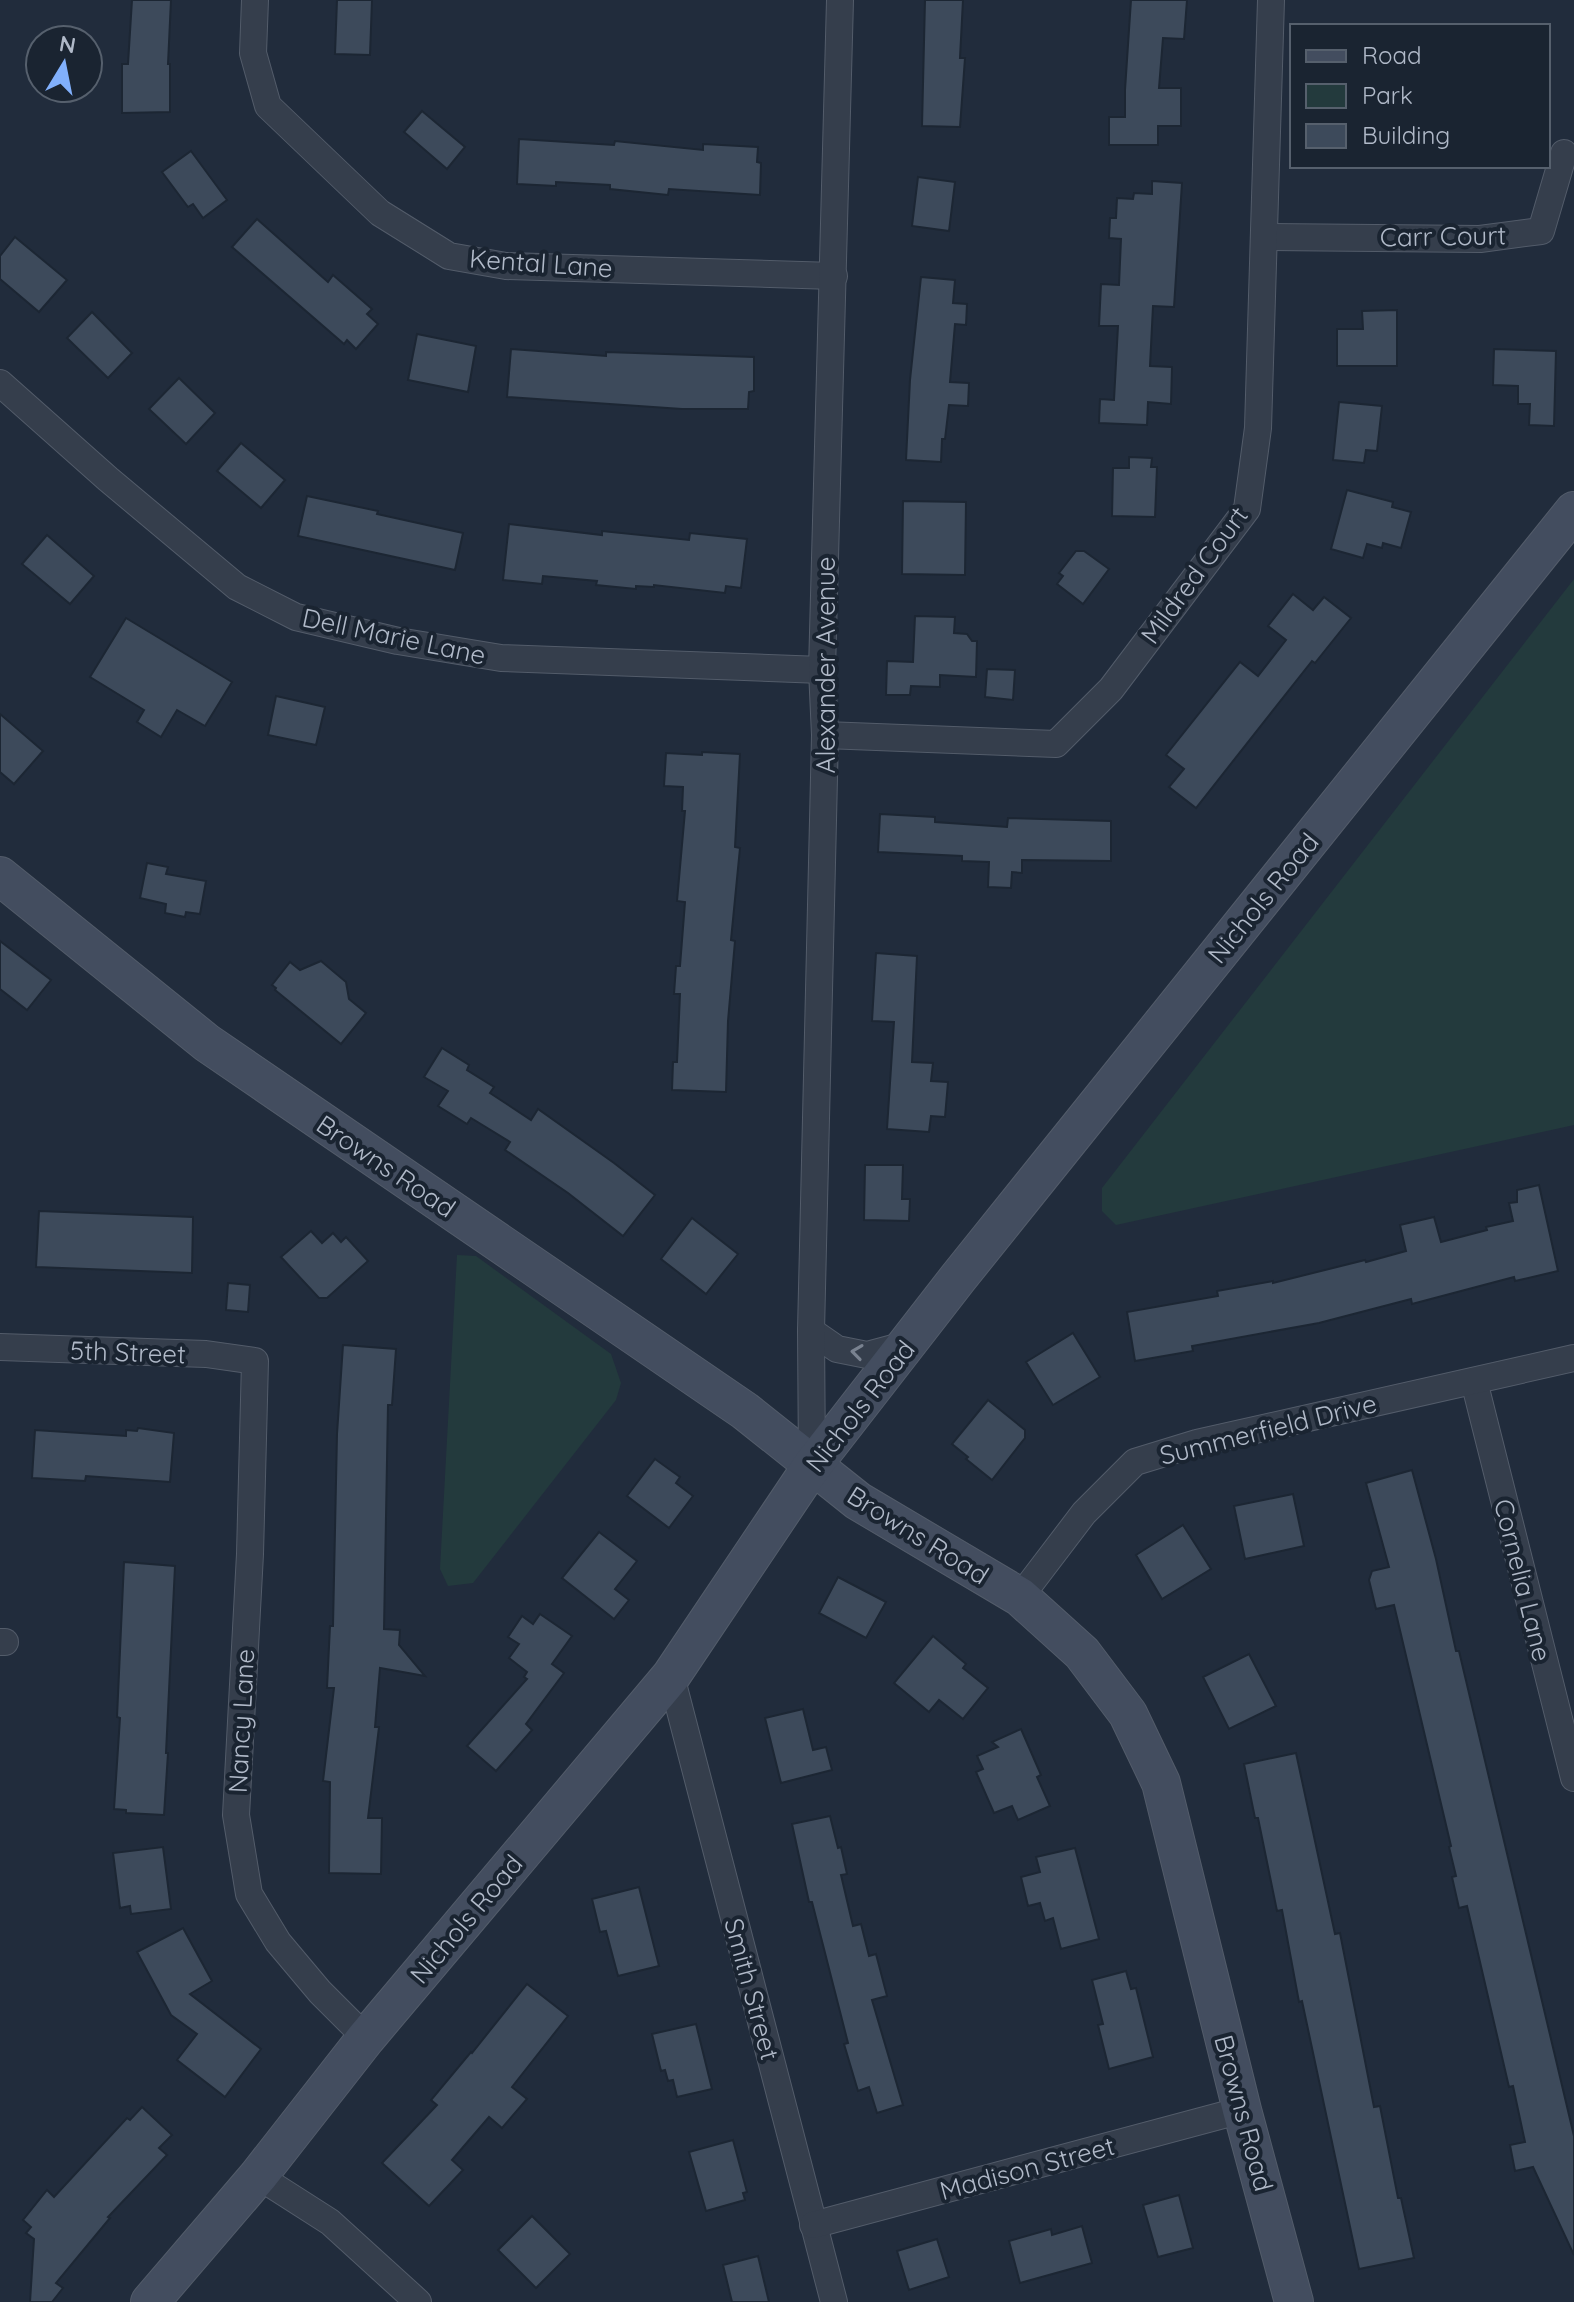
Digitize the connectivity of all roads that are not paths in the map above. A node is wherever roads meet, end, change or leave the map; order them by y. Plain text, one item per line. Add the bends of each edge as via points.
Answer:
1 (255, 0) edge
2 (840, 0) edge
3 (1271, 0) edge
4 (1564, 153) dead end
5 (1264, 237) junction
6 (834, 276) junction
7 (0, 383) edge
8 (1574, 511) edge
9 (822, 670) junction
10 (825, 735) junction
11 (0, 876) edge
12 (811, 1331) junction
13 (908, 1344) junction
14 (0, 1347) edge
15 (1574, 1358) edge
16 (255, 1361) joint
17 (1474, 1381) junction
18 (812, 1466) junction
19 (1020, 1597) junction
20 (671, 1676) junction
21 (1574, 1778) edge
22 (366, 2038) junction
23 (1242, 2110) junction
24 (258, 2176) junction
25 (813, 2225) junction
26 (150, 2302) edge
27 (418, 2302) edge
28 (834, 2302) edge
29 (1294, 2302) edge

1 - 6 street, Kental Lane via 253,53 268,106 380,213 449,256 506,266
2 - 6 street, Alexander Avenue
3 - 5 street, Mildred Court
4 - 5 street, Carr Court via 1541,231 1480,239
5 - 10 street, Mildred Court via 1258,428 1247,509 1111,689 1056,744
6 - 9 street, Alexander Avenue
7 - 9 street, Dell Marie Lane via 237,587 296,617 501,658
8 - 13 street, Nichols Road
9 - 10 street, Alexander Avenue
10 - 12 street, Alexander Avenue
11 - 18 street, Browns Road via 207,1043 745,1411
13 -> 12 street via 867,1355 837,1349
12 - 18 street, Alexander Avenue
13 - 18 street, Nichols Road
14 - 16 street, 5th Street via 206,1354
15 - 17 street, Summerfield Drive
16 - 22 street, Nancy Lane via 236,1815 249,1894 278,1942
17 - 19 street, Summerfield Drive via 1197,1443 1135,1462 1084,1513
17 - 21 street, Cornelia Lane
18 - 19 street, Browns Road via 858,1501
18 - 20 street, Nichols Road
19 - 23 street, Browns Road via 1082,1653 1128,1714 1161,1783
20 - 22 street, Nichols Road
20 - 25 street, Smith Street
22 - 24 street, Nichols Road
23 - 25 street, Madison Street
23 - 29 street, Browns Road
24 - 26 street, Nichols Road
24 - 27 street via 330,2222
25 - 28 street, Smith Street

